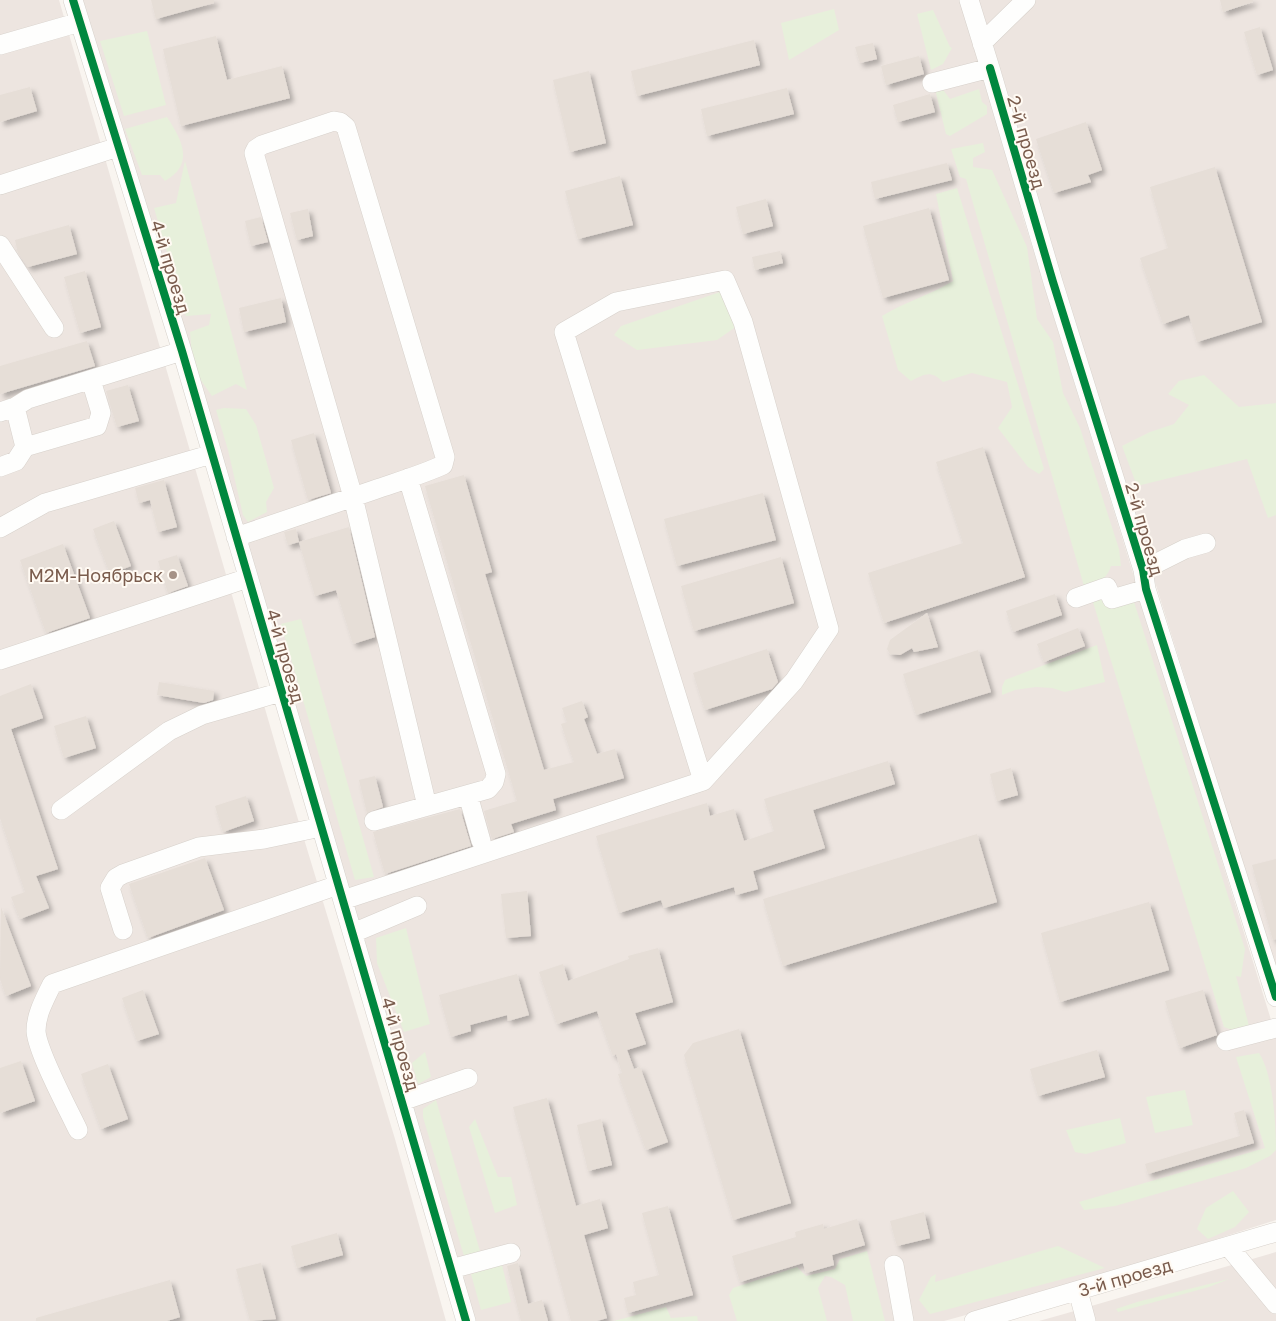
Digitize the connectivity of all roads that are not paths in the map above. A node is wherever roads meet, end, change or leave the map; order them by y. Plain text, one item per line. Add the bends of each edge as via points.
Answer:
1 (73, 0) edge
2 (969, 0) edge
3 (1026, 0) edge
4 (80, 22) junction
5 (982, 43) junction
6 (0, 45) edge
7 (990, 68) junction
8 (932, 83) dead end
9 (118, 147) junction
10 (0, 185) edge
11 (0, 245) edge
12 (54, 328) dead end
13 (182, 351) junction
14 (91, 380) junction
15 (7, 409) edge
16 (25, 447) junction
17 (212, 454) junction
18 (0, 467) edge
19 (408, 478) junction
20 (353, 497) junction
21 (0, 528) edge
22 (236, 537) junction
23 (1206, 543) dead end
24 (1143, 570) junction
25 (248, 578) junction
26 (1146, 589) junction
27 (1076, 598) dead end
28 (0, 660) edge
29 (281, 692) junction
30 (703, 781) junction
31 (468, 794) junction
32 (427, 806) junction
33 (61, 810) dead end
34 (374, 821) dead end
35 (321, 826) junction
36 (481, 841) dead end
37 (340, 893) junction
38 (417, 906) dead end
39 (123, 930) dead end
40 (353, 933) junction
41 (1276, 997) edge
42 (1276, 1028) edge
43 (1226, 1041) dead end
44 (468, 1078) dead end
45 (402, 1101) junction
46 (78, 1130) dead end
47 (1276, 1232) edge
48 (1229, 1247) junction
49 (511, 1253) dead end
50 (894, 1265) dead end
51 (451, 1269) junction
52 (1078, 1291) junction
53 (1275, 1303) edge
54 (466, 1321) edge
55 (904, 1321) edge
56 (974, 1321) edge
57 (1086, 1321) edge

1 - 4 street, 4-й проезд
2 - 5 street, 2-й проезд
3 - 5 street
4 - 6 street
4 - 9 street, 4-й проезд
5 - 7 street, 2-й проезд
7 - 8 street
7 - 24 street, 2-й проезд
9 - 10 street
9 - 13 street, 4-й проезд
11 - 12 street
13 - 14 street
13 - 17 street, 4-й проезд
14 - 15 street via 28,399
14 - 16 street via 101,413 97,426
15 - 16 street
16 - 18 street via 16,461
17 - 21 street via 45,503
17 - 22 street, 4-й проезд
19 - 20 street
19 - 20 street via 443,465 445,456 346,128 334,121 262,145 254,154
19 - 31 street via 496,774 488,789
20 - 22 street
20 - 32 street
22 - 25 street, 4-й проезд
23 - 24 street via 1185,549
24 - 26 street, 2-й проезд
25 - 28 street
25 - 29 street, 4-й проезд
26 - 27 street via 1112,599 1107,587
26 - 41 street, 2-й проезд
29 - 33 street via 202,715 168,731
29 - 35 street, 4-й проезд
30 - 30 street via 794,681 830,629 743,322 725,280 616,302 564,332
30 - 37 street
31 - 32 street
31 - 36 street
32 - 34 street
35 - 37 street, 4-й проезд
35 - 39 street via 264,839 199,847 123,874 110,888
37 - 40 street, 4-й проезд
37 - 46 street via 52,984 39,1012 36,1032
38 - 40 street
40 - 45 street, 4-й проезд
42 - 43 street
44 - 45 street
45 - 51 street, 4-й проезд
47 - 48 street, 3-й проезд
48 - 52 street, 3-й проезд
48 - 53 street
49 - 51 street
50 - 55 street
51 - 54 street, 4-й проезд
52 - 56 street, 3-й проезд
52 - 57 street

